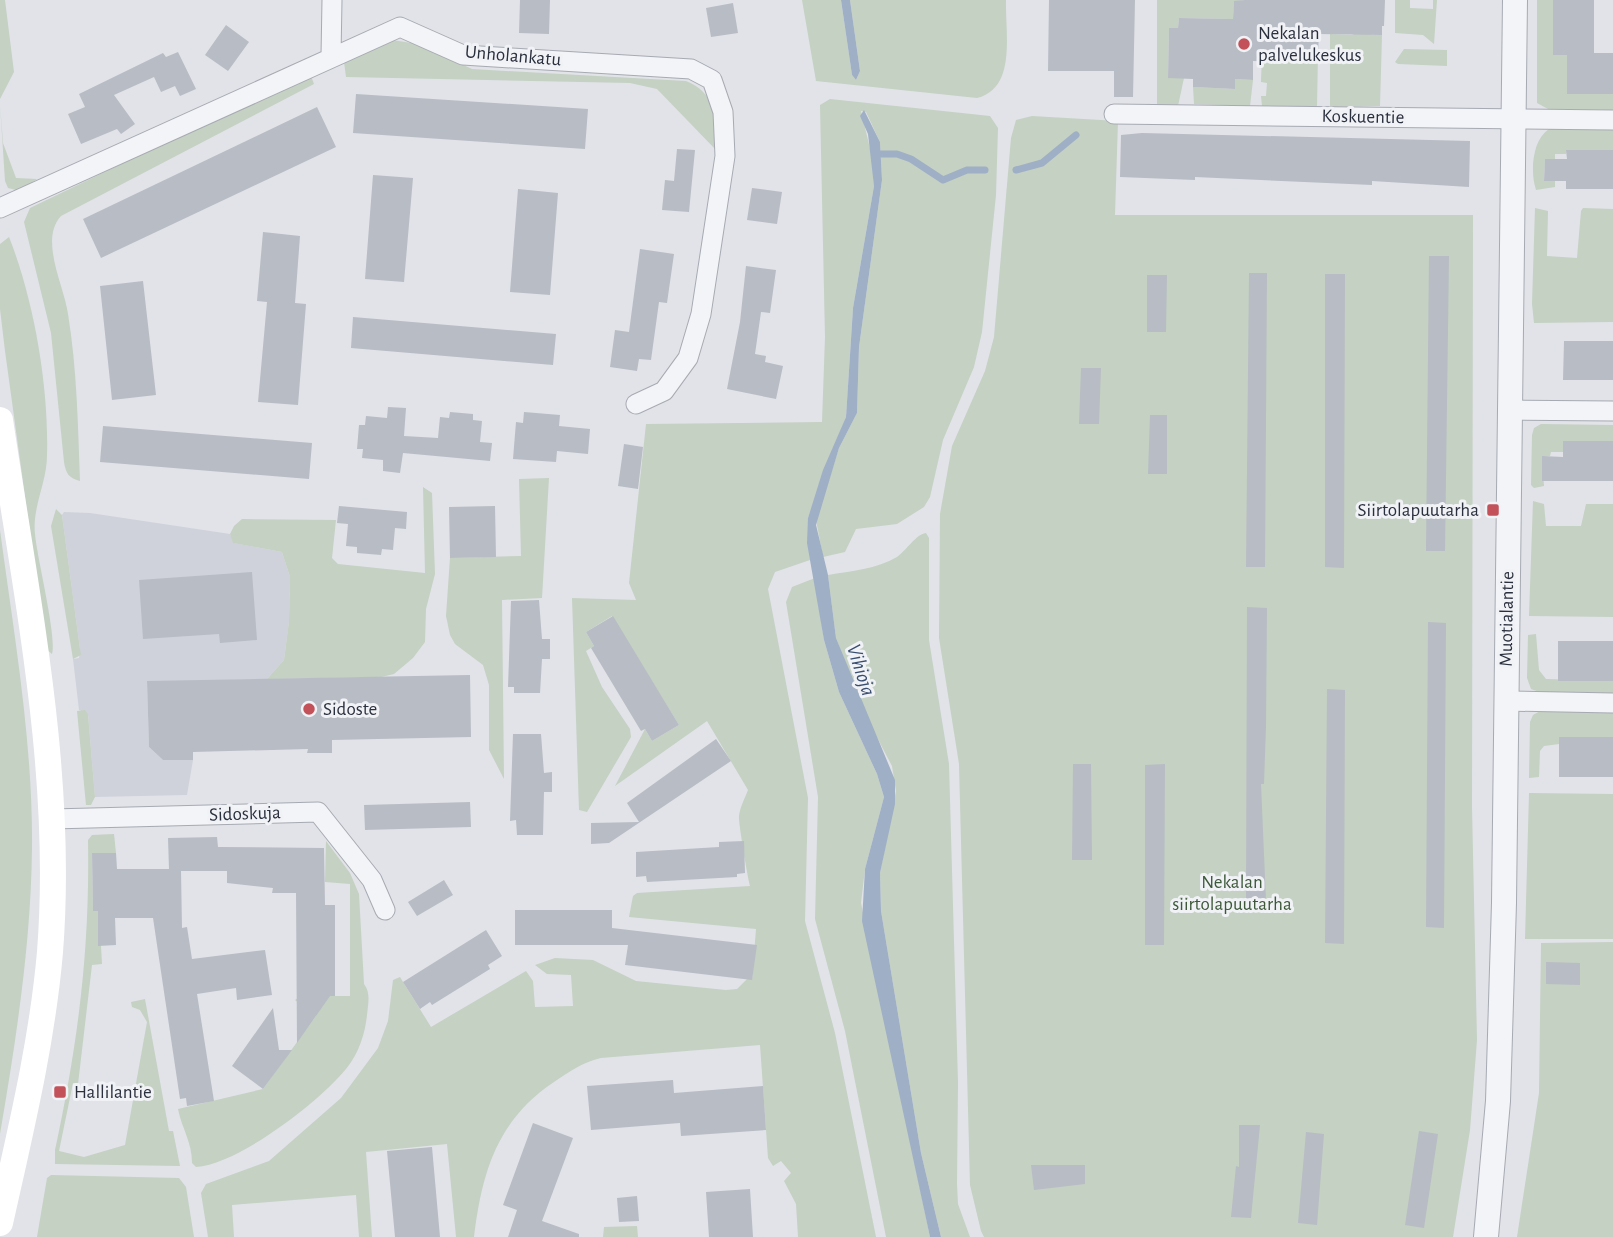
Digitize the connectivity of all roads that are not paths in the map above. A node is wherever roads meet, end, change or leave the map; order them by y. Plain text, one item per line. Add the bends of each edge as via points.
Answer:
1 (332, 0) edge
2 (1515, 0) edge
3 (331, 56) junction
4 (1114, 114) dead end
5 (1513, 119) junction
6 (1613, 120) edge
7 (0, 208) edge
8 (636, 404) dead end
9 (1511, 410) junction
10 (1613, 411) edge
11 (0, 420) edge
12 (1506, 701) junction
13 (1613, 703) edge
14 (52, 819) junction
15 (384, 910) dead end
16 (0, 1223) edge
17 (1486, 1237) edge

1 - 3 street
2 - 5 street, Muotialantie
3 - 7 street, Unholankatu
3 - 8 street, Unholankatu via 400,27 463,55 691,69 712,80 723,112 725,156 701,314 688,358 664,391
4 - 5 street, Koskuentie
5 - 6 street, Koskuentie
5 - 9 street, Muotialantie
9 - 10 street
9 - 12 street, Muotialantie
11 - 14 main road via 40,687
12 - 13 street
12 - 17 street, Muotialantie via 1501,1047
14 - 15 street, Sidoskuja via 318,812 372,880
14 - 16 main road via 46,997

